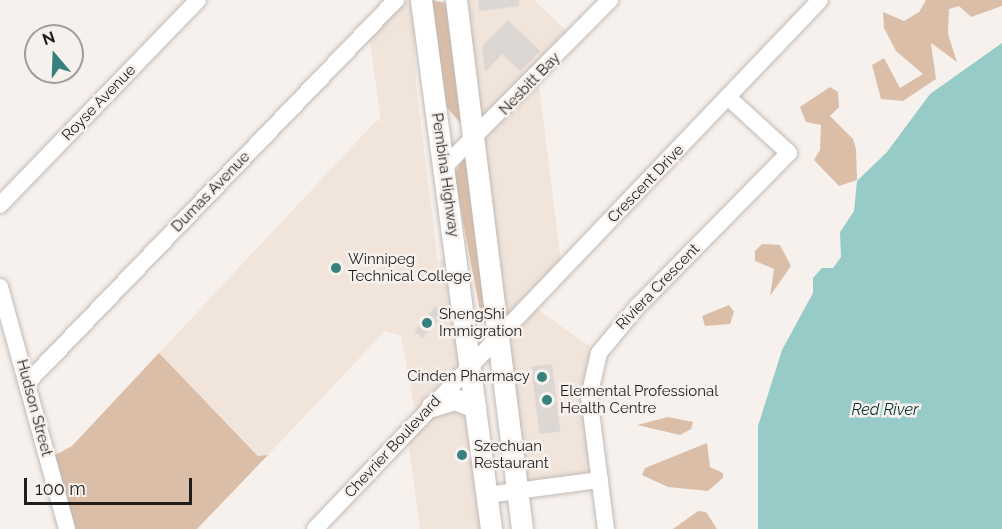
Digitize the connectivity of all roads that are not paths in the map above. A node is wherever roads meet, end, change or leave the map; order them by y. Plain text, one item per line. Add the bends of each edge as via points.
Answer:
1 (198, 0) edge
2 (396, 0) edge
3 (422, 0) edge
4 (456, 0) edge
5 (610, 0) edge
6 (820, 0) edge
7 (729, 98) junction
8 (476, 134) junction
9 (446, 165) junction
10 (0, 205) edge
11 (0, 286) edge
12 (498, 338) junction
13 (471, 365) junction
14 (27, 383) junction
15 (432, 406) junction
16 (475, 407) junction
17 (600, 480) junction
18 (517, 492) junction
19 (487, 495) junction
20 (67, 529) edge
21 (315, 529) edge
22 (491, 529) edge
23 (522, 529) edge
24 (606, 529) edge

1 - 10 street, Royse Avenue
2 - 14 street, Dumas Avenue
3 - 9 main road, Pembina Highway
4 - 8 main road
5 - 8 street, Nesbitt Bay via 490,125
6 - 7 street, Crescent Drive
7 - 12 street, Crescent Drive
7 - 17 street, Riviera Crescent via 789,153 599,353 589,397
8 - 9 street, Nesbitt Bay
8 - 12 main road
9 - 13 main road, Pembina Highway
11 - 14 street, Hudson Street
12 - 13 street, Crescent Drive
12 - 18 main road
13 - 15 street, Chevrier Boulevard
13 - 16 main road, Pembina Highway
14 - 20 street, Hudson Street
15 - 16 main road via 455,399
15 - 21 street, Chevrier Boulevard
16 - 19 main road, Pembina Highway
17 - 18 street
17 - 24 street, Riviera Crescent
18 - 19 street
18 - 23 main road
19 - 22 main road, Pembina Highway

